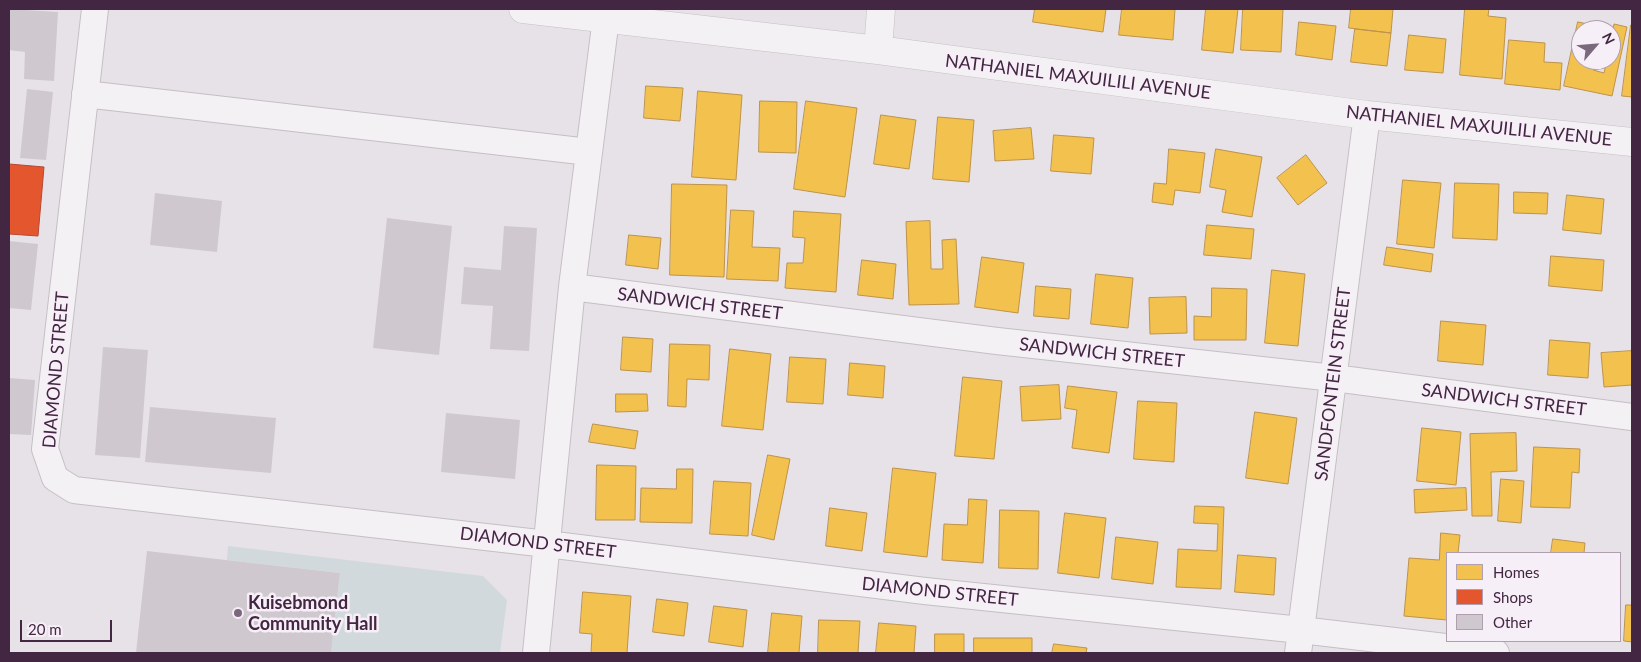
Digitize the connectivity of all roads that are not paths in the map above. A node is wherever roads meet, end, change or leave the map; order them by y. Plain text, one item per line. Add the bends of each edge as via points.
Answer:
1 (95, 9) edge
2 (523, 9) edge
3 (881, 9) edge
4 (606, 18) junction
5 (878, 50) junction
6 (85, 94) junction
7 (1367, 114) junction
8 (1632, 142) edge
9 (589, 152) junction
10 (572, 287) junction
11 (1334, 378) junction
12 (1632, 417) edge
13 (547, 544) junction
14 (1300, 641) edge
15 (536, 653) edge
16 (1496, 653) edge

1 - 6 street, DIAMOND STREET
2 - 4 street, NATHANIEL MAXUILILI AVENUE
3 - 5 street
4 - 5 street, NATHANIEL MAXUILILI AVENUE
4 - 9 street
5 - 7 street, NATHANIEL MAXUILILI AVENUE
6 - 9 street
6 - 13 street, DIAMOND STREET via 45,449 55,478 74,490
7 - 8 street, NATHANIEL MAXUILILI AVENUE
7 - 11 street, SANDFONTEIN STREET
9 - 10 street
10 - 11 street, SANDWICH STREET via 997,342
10 - 13 street
11 - 12 street, SANDWICH STREET
11 - 14 street, SANDFONTEIN STREET
13 - 14 street, DIAMOND STREET
13 - 15 street
14 - 16 street, DIAMOND STREET

